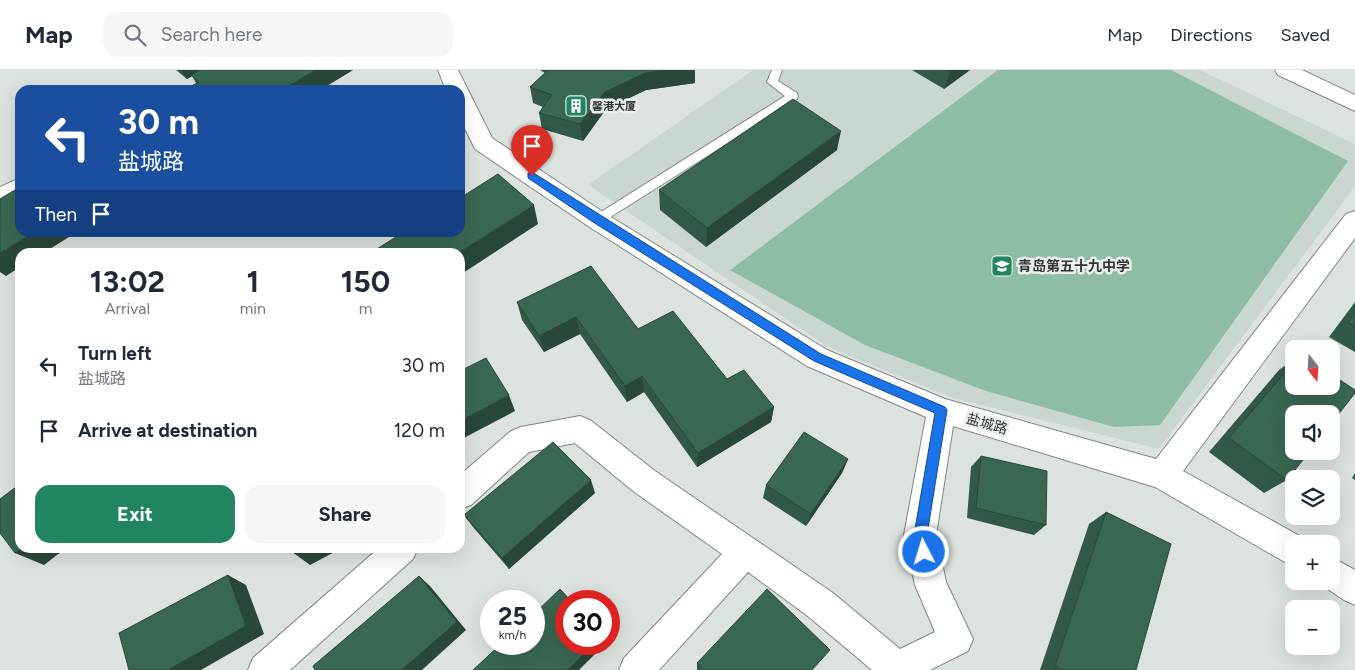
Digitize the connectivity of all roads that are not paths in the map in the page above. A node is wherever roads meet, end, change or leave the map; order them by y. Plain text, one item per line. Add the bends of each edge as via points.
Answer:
1 (448, 70) edge
2 (777, 70) edge
3 (1285, 70) edge
4 (1323, 70) edge
5 (455, 85) edge
6 (1355, 85) edge
7 (1355, 104) edge
8 (465, 105) edge
9 (15, 190) edge
10 (0, 198) edge
11 (597, 220) junction
12 (1355, 220) edge
13 (941, 410) junction
14 (1162, 475) junction
15 (465, 490) edge
16 (1285, 545) edge
17 (745, 552) junction
18 (396, 553) edge
19 (1340, 578) edge
20 (1355, 589) edge
21 (896, 669) edge
22 (265, 670) edge
23 (636, 670) edge

1 - 5 street
2 - 11 lane via 772,82 793,96
3 - 7 street
4 - 6 street
8 - 11 street, 盐城路 via 483,143
9 - 10 street
11 - 13 street, 盐城路 via 818,358
12 - 14 street
13 - 14 street, 盐城路
13 - 21 street via 920,535 931,585 956,639
14 - 16 street, 盐城路
15 - 17 street via 521,440 580,429 644,481
17 - 21 street via 821,605
17 - 23 street
18 - 22 street
19 - 20 street

